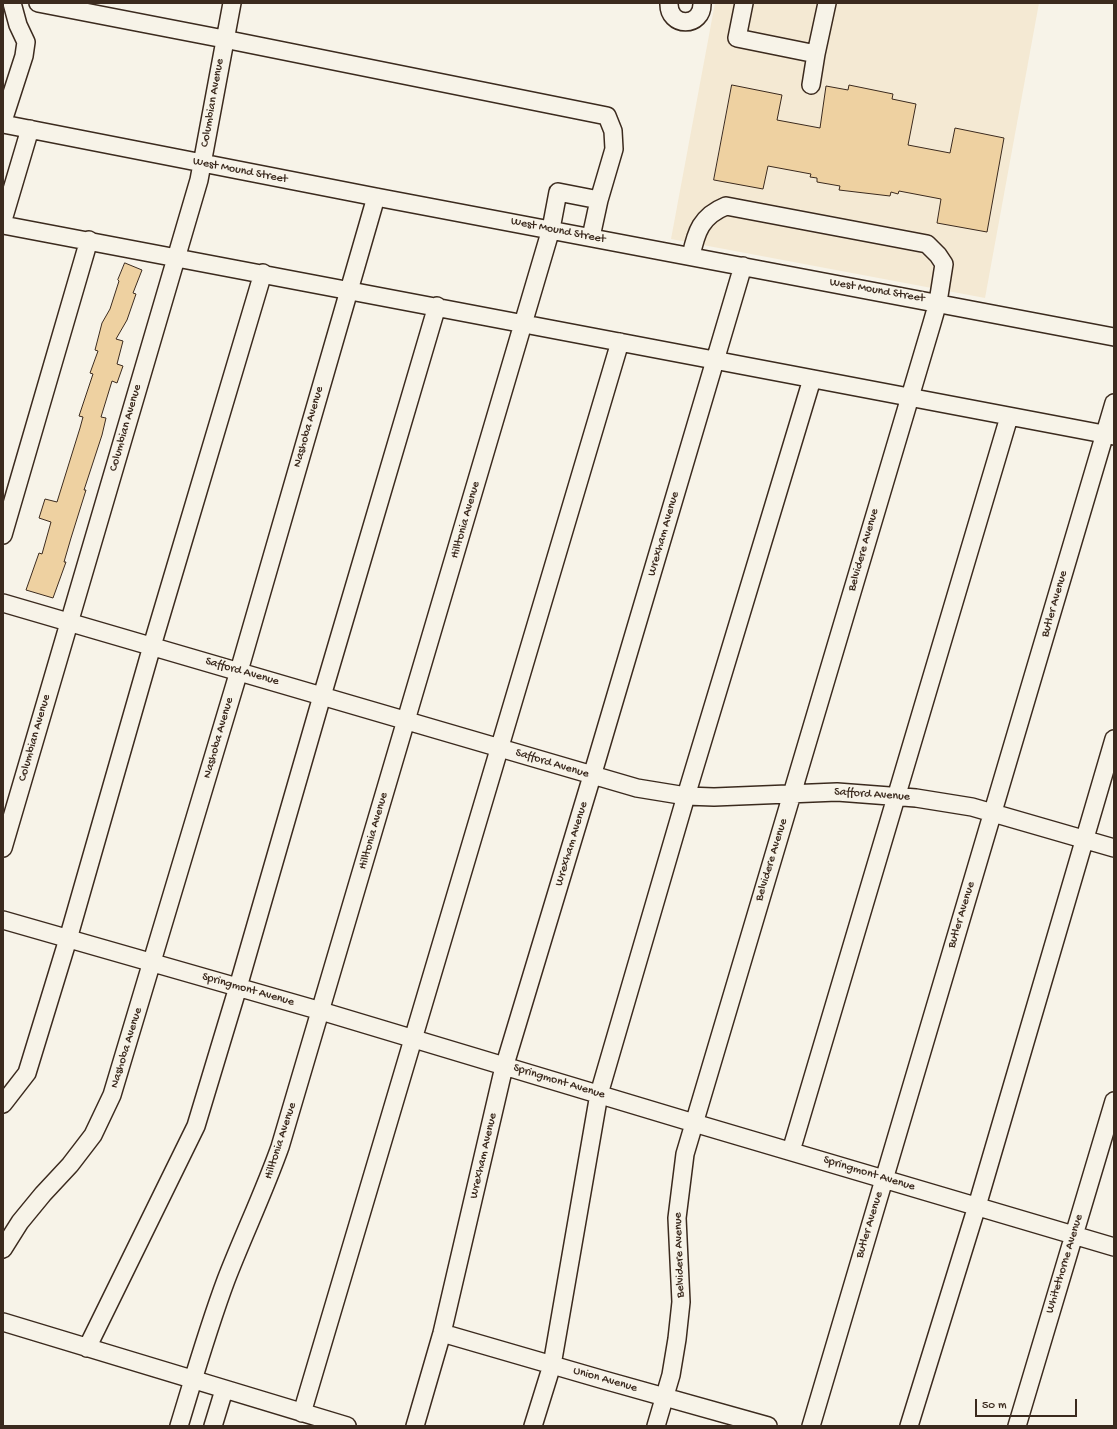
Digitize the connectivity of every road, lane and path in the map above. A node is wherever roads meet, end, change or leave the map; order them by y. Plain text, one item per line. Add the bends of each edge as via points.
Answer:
1 (12, 3) edge
2 (38, 3) edge
3 (232, 3) edge
4 (667, 3) edge
5 (702, 3) edge
6 (744, 3) edge
7 (827, 3) edge
8 (224, 39) junction
9 (816, 54) junction
10 (810, 85) dead end
11 (3, 123) edge
12 (30, 129) junction
13 (202, 164) junction
14 (376, 197) junction
15 (599, 200) junction
16 (3, 220) edge
17 (3, 225) edge
18 (551, 229) junction
19 (591, 237) junction
20 (89, 240) junction
21 (176, 256) junction
22 (691, 256) junction
23 (742, 266) junction
24 (263, 273) junction
25 (349, 289) junction
26 (938, 302) junction
27 (437, 306) junction
28 (523, 323) junction
29 (1114, 337) edge
30 (620, 342) junction
31 (715, 360) junction
32 (812, 379) junction
33 (910, 398) junction
34 (1114, 403) edge
35 (1009, 417) junction
36 (1109, 435) edge
37 (3, 535) edge
38 (3, 603) edge
39 (69, 622) junction
40 (152, 646) junction
41 (239, 671) junction
42 (322, 696) junction
43 (407, 720) junction
44 (1114, 740) edge
45 (499, 748) junction
46 (592, 776) junction
47 (793, 794) junction
48 (686, 796) junction
49 (896, 796) junction
50 (993, 813) junction
51 (1085, 840) junction
52 (3, 848) edge
53 (1114, 848) edge
54 (3, 920) edge
55 (68, 939) junction
56 (152, 963) junction
57 (238, 988) junction
58 (321, 1011) junction
59 (414, 1039) junction
60 (505, 1066) junction
61 (599, 1094) junction
62 (1114, 1101) edge
63 (3, 1104) edge
64 (694, 1123) junction
65 (791, 1151) junction
66 (884, 1178) junction
67 (977, 1206) junction
68 (1074, 1235) junction
69 (1114, 1247) edge
70 (3, 1249) edge
71 (3, 1322) edge
72 (442, 1333) junction
73 (87, 1348) junction
74 (552, 1365) junction
75 (193, 1380) junction
76 (224, 1390) junction
77 (664, 1396) junction
78 (302, 1413) junction
79 (179, 1426) edge
80 (214, 1426) edge
81 (347, 1426) edge
82 (415, 1426) edge
83 (533, 1426) edge
84 (656, 1426) edge
85 (768, 1426) edge
86 (811, 1426) edge
87 (909, 1426) edge
88 (1017, 1426) edge

1 - 11 street via 26,42
2 - 8 street
3 - 8 street, Columbian Avenue
4 - 5 street via 672,15 686,22 696,18 702,9
6 - 9 street via 737,38
7 - 9 street
8 - 13 street, Columbian Avenue
8 - 15 street via 607,116 613,131 614,149
9 - 10 street
11 - 12 street, West Mound Street
12 - 13 street, West Mound Street
12 - 16 street
13 - 14 street, West Mound Street
13 - 21 street, Columbian Avenue
14 - 18 street, West Mound Street
14 - 25 street, Nashoba Avenue
15 - 18 street, Hilltonia Avenue via 558,192
15 - 19 street
17 - 20 street
18 - 19 street, West Mound Street
18 - 28 street, Hilltonia Avenue
19 - 22 street, West Mound Street
20 - 21 street
20 - 37 street
21 - 24 street
21 - 39 street, Columbian Avenue
22 - 23 street, West Mound Street
22 - 26 street, Belvidere Avenue via 702,223 716,210 726,206 927,244 944,264
23 - 26 street, West Mound Street
23 - 31 street, Wrexham Avenue
24 - 25 street
24 - 40 street
25 - 27 street
25 - 41 street, Nashoba Avenue
26 - 29 street, West Mound Street
26 - 33 street, Belvidere Avenue
27 - 28 street
27 - 42 street
28 - 30 street
28 - 43 street, Hilltonia Avenue
30 - 31 street
30 - 45 street
31 - 32 street
31 - 46 street, Wrexham Avenue
32 - 33 street
32 - 48 street
33 - 35 street
33 - 47 street, Belvidere Avenue
34 - 36 street, Butler Avenue
35 - 36 street
35 - 49 street
36 - 50 street, Butler Avenue
38 - 39 street, Safford Avenue
39 - 40 street, Safford Avenue
39 - 52 street, Columbian Avenue
40 - 41 street, Safford Avenue
40 - 55 street
41 - 42 street, Safford Avenue
41 - 56 street, Nashoba Avenue
42 - 43 street, Safford Avenue
42 - 57 street
43 - 45 street, Safford Avenue
43 - 58 street, Hilltonia Avenue
44 - 51 street
45 - 46 street, Safford Avenue
45 - 59 street
46 - 48 street, Safford Avenue via 637,788
46 - 60 street, Wrexham Avenue
47 - 48 street, Safford Avenue
47 - 49 street, Safford Avenue via 837,792
47 - 64 street, Belvidere Avenue
48 - 61 street
49 - 50 street, Safford Avenue via 972,807
49 - 65 street
50 - 51 street, Safford Avenue
50 - 66 street, Butler Avenue
51 - 53 street, Safford Avenue
51 - 67 street
54 - 55 street, Springmont Avenue
55 - 56 street, Springmont Avenue
55 - 63 street via 27,1072
56 - 57 street, Springmont Avenue
56 - 70 street, Nashoba Avenue via 112,1095 93,1135 20,1222
57 - 58 street, Springmont Avenue
57 - 73 street via 196,1126
58 - 59 street, Springmont Avenue
58 - 75 street, Hilltonia Avenue via 280,1147 266,1187 226,1280
59 - 60 street, Springmont Avenue
59 - 78 street
60 - 61 street, Springmont Avenue
60 - 72 street, Wrexham Avenue
61 - 64 street, Springmont Avenue
61 - 74 street
62 - 68 street, Whitethorne Avenue
64 - 65 street, Springmont Avenue
64 - 77 street, Belvidere Avenue via 685,1154 677,1218 681,1302 675,1354
65 - 66 street, Springmont Avenue
66 - 67 street, Springmont Avenue
66 - 86 street, Butler Avenue
67 - 68 street, Springmont Avenue
67 - 87 street
68 - 69 street, Springmont Avenue
68 - 88 street, Whitethorne Avenue
71 - 73 street
72 - 74 street, Union Avenue
72 - 82 street, Wrexham Avenue
73 - 75 street
74 - 77 street, Union Avenue
74 - 83 street
75 - 76 street
75 - 79 street, Hilltonia Avenue
76 - 78 street
76 - 80 street
77 - 84 street, Belvidere Avenue
77 - 85 street, Union Avenue
78 - 81 street

